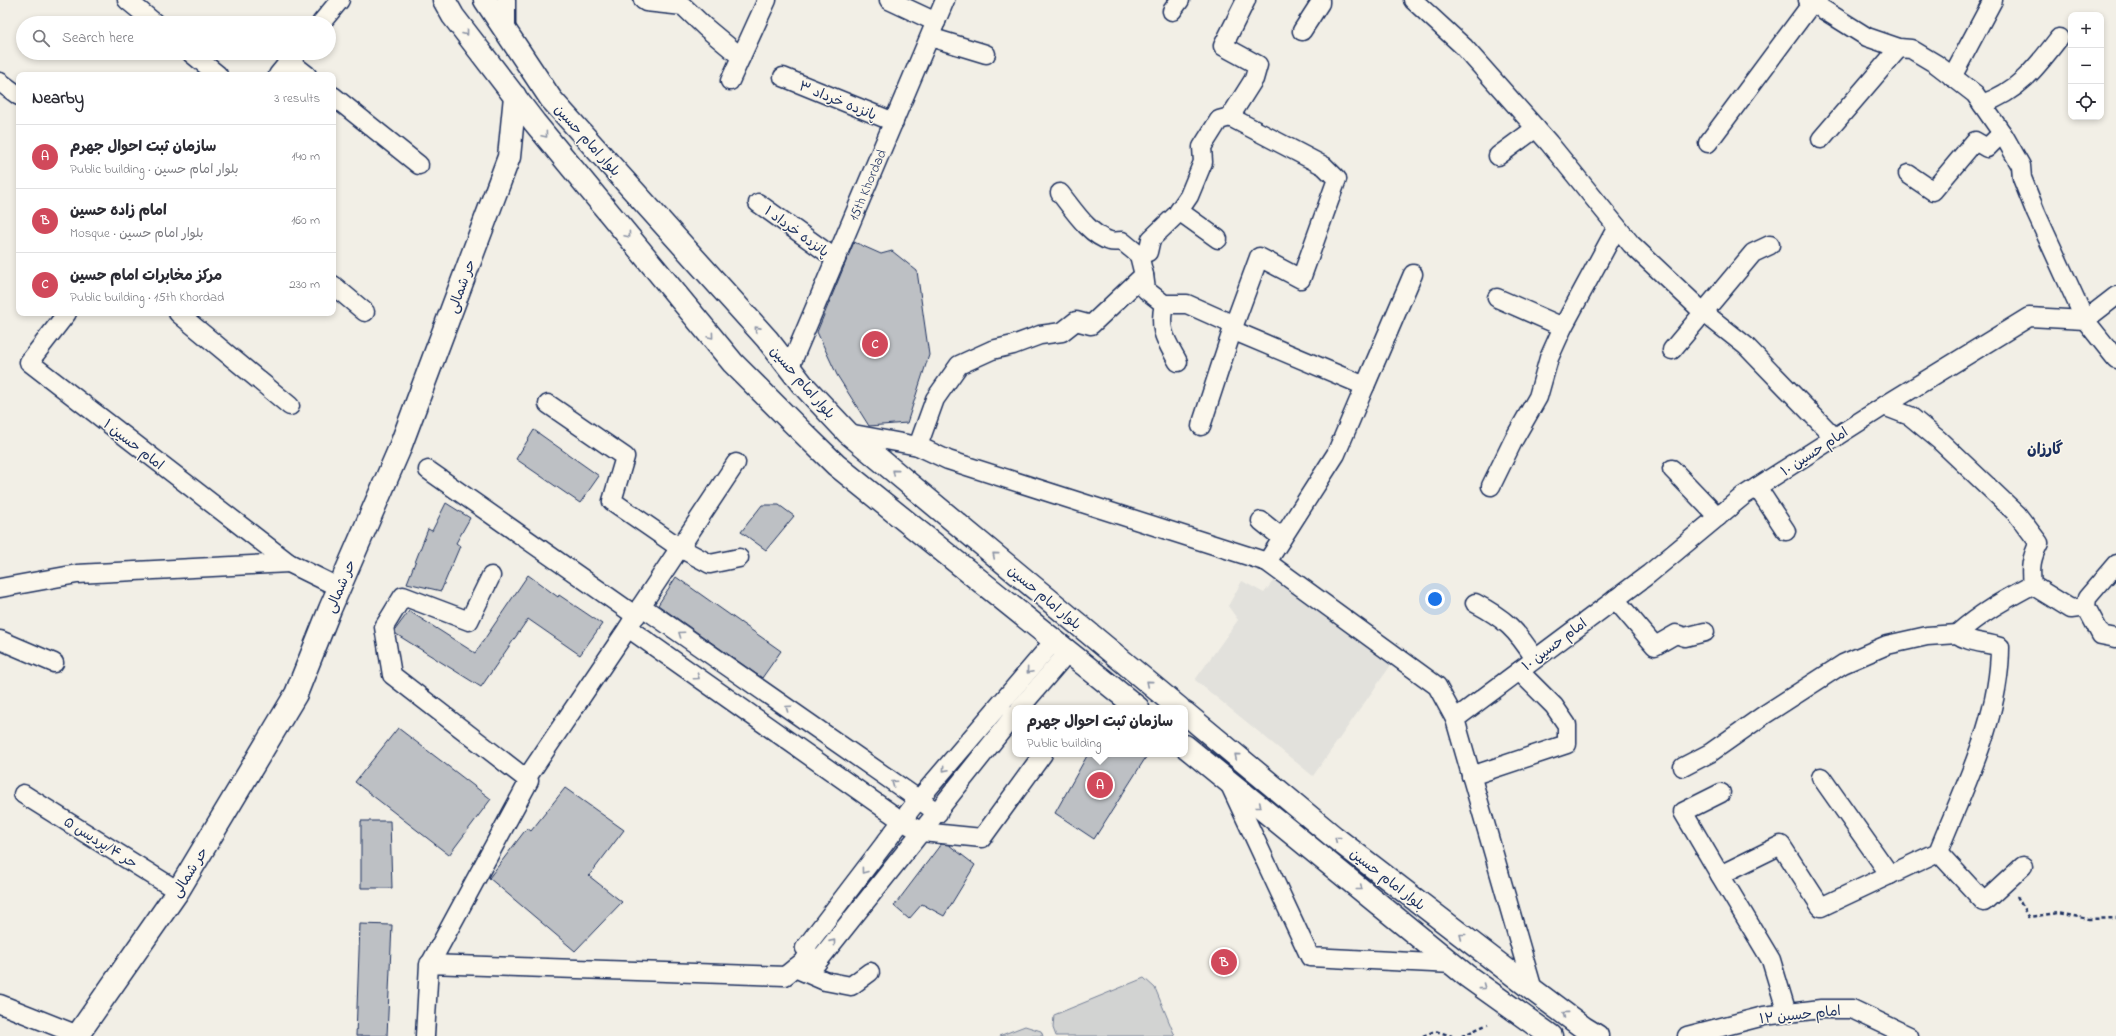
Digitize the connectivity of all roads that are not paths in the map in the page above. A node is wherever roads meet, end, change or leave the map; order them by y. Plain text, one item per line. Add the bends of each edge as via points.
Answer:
1 (127, 0) edge
2 (444, 0) edge
3 (485, 0) edge
4 (506, 0) edge
5 (643, 0) edge
6 (767, 0) edge
7 (888, 0) edge
8 (945, 0) edge
9 (1246, 0) edge
10 (1320, 0) edge
11 (1413, 0) edge
12 (1993, 0) edge
13 (338, 1) edge
14 (1810, 1) edge
15 (146, 16) edge
16 (326, 16) edge
17 (933, 29) junction
18 (506, 31) junction
19 (1302, 31) dead end
20 (2059, 38) dead end
21 (1900, 48) junction
22 (986, 54) dead end
23 (741, 56) junction
24 (200, 60) edge
25 (290, 60) edge
26 (295, 60) edge
27 (214, 72) edge
28 (280, 72) edge
29 (305, 72) edge
30 (783, 77) dead end
31 (1952, 77) junction
32 (730, 81) dead end
33 (0, 82) edge
34 (16, 94) edge
35 (515, 96) junction
36 (336, 98) edge
37 (1982, 104) junction
38 (1230, 117) junction
39 (894, 122) junction
40 (1536, 128) junction
41 (2002, 133) junction
42 (1821, 140) dead end
43 (1708, 143) dead end
44 (1498, 156) dead end
45 (419, 165) dead end
46 (1908, 174) dead end
47 (1060, 193) dead end
48 (758, 203) dead end
49 (1179, 211) junction
50 (1617, 227) junction
51 (1218, 239) dead end
52 (1770, 245) dead end
53 (1138, 255) junction
54 (836, 259) junction
55 (1413, 274) dead end
56 (1144, 275) junction
57 (336, 288) edge
58 (2116, 296) edge
59 (1497, 298) dead end
60 (1164, 304) junction
61 (365, 312) dead end
62 (1703, 312) junction
63 (65, 316) edge
64 (182, 316) edge
65 (2084, 320) junction
66 (1563, 327) junction
67 (1233, 328) junction
68 (1672, 350) dead end
69 (2116, 359) edge
70 (1178, 362) dead end
71 (789, 370) junction
72 (1365, 386) junction
73 (548, 404) dead end
74 (290, 406) dead end
75 (1884, 406) junction
76 (1201, 426) dead end
77 (848, 433) junction
78 (1835, 438) junction
79 (918, 446) junction
80 (736, 463) dead end
81 (1672, 468) dead end
82 (428, 470) dead end
83 (1491, 486) dead end
84 (1757, 487) junction
85 (1718, 517) junction
86 (1261, 521) dead end
87 (1786, 531) dead end
88 (1282, 538) junction
89 (680, 548) junction
90 (739, 558) dead end
91 (1267, 562) junction
92 (288, 563) junction
93 (2116, 564) edge
94 (491, 576) dead end
95 (2032, 585) junction
96 (0, 588) edge
97 (340, 588) junction
98 (1615, 599) junction
99 (1475, 602) dead end
100 (2086, 607) junction
101 (635, 617) junction
102 (1705, 632) dead end
103 (1957, 634) junction
104 (2116, 638) edge
105 (0, 640) edge
106 (1061, 646) junction
107 (1535, 659) junction
108 (54, 663) dead end
109 (1519, 670) junction
110 (1014, 704) edge
111 (1134, 705) edge
112 (1175, 705) edge
113 (1012, 706) edge
114 (1188, 715) edge
115 (1012, 718) edge
116 (1455, 719) junction
117 (1188, 748) edge
118 (1041, 757) edge
119 (1683, 767) dead end
120 (1471, 776) junction
121 (1822, 777) dead end
122 (526, 779) junction
123 (1229, 781) junction
124 (1721, 793) dead end
125 (23, 794) dead end
126 (918, 800) junction
127 (1303, 811) junction
128 (938, 813) junction
129 (902, 821) junction
130 (1290, 830) junction
131 (922, 832) junction
132 (1938, 852) junction
133 (2023, 866) dead end
134 (1720, 875) junction
135 (1890, 875) junction
136 (178, 891) junction
137 (810, 956) junction
138 (430, 964) junction
139 (1453, 964) junction
140 (795, 968) junction
141 (870, 972) dead end
142 (1533, 990) junction
143 (0, 1004) edge
144 (1788, 1013) junction
145 (78, 1036) edge
146 (425, 1036) edge
147 (1551, 1036) edge
148 (1597, 1036) edge
149 (1687, 1036) edge
150 (1910, 1036) edge

1 - 15 street
2 -> 35 main road, بلوار امام حسین via 453,16
3 - 18 main road, بلوار امام حسین
4 - 18 street
5 - 23 street via 683,6
6 - 23 street
7 - 17 street
8 - 17 street, 15th Khordad
9 - 38 street via 1223,46 1258,66 1254,80
10 - 19 street
11 - 40 street via 1464,47
12 - 31 street
13 - 16 street
14 - 21 street via 1867,37
14 - 43 street
17 - 22 street
17 - 39 street, 15th Khordad
71 -> 18 main road, بلوار امام حسین via 761,334 551,100
20 - 37 street via 2034,72 2000,97
21 - 31 street via 1911,49
21 - 42 street
23 - 32 street
24 - 27 street
25 - 28 street
26 - 29 street
30 - 39 street, پانزده خرداد ۳
31 - 37 street via 1975,94
33 - 34 street
35 - 97 main road, حر شمالی via 509,157 399,450
35 -> 106 main road, بلوار امام حسین via 733,363 836,465
36 - 45 street
37 - 41 street
38 - 49 street via 1219,120 1202,147 1203,162 1189,196
38 - 67 street via 1324,166 1337,178 1301,279 1259,257
39 - 54 street, 15th Khordad
40 - 44 street
40 - 50 street
41 - 46 street via 1987,148 1975,141 1933,191
41 - 65 street via 2021,166 2022,178 2036,213
47 - 53 street via 1097,235 1111,242 1122,241
48 - 54 street, پانزده خرداد ۱
49 - 51 street
49 - 53 street via 1152,239 1148,252
50 - 62 street via 1631,244
50 - 66 street
52 - 62 street via 1753,253
53 - 56 street
54 - 71 street, 15th Khordad
55 - 72 street
56 - 60 street via 1146,290
56 - 79 street via 1091,325 1076,321 1062,332 1040,335 992,350 958,365 935,399
57 - 61 street
58 - 65 street
59 - 66 street
60 - 67 street via 1187,304
60 - 70 street via 1160,320 1163,333
62 - 68 street
62 - 78 street via 1746,346
63 - 92 street, امام حسین ۱ via 29,362
64 - 74 street
65 - 69 street
65 - 75 street, امام حسین ۱۰ via 2029,317
66 - 83 street via 1538,397
67 - 72 street
67 - 76 street
71 - 77 main road, بلوار امام حسین
72 - 88 street via 1336,454
73 - 89 street via 625,457 612,501
75 - 78 street, امام حسین ۱۰
75 - 95 street via 1910,416 2017,514 2039,543 2030,568
77 - 79 street
112 -> 77 main road, بلوار امام حسین
78 - 84 street, امام حسین ۱۰
79 - 91 street via 948,460
80 - 89 street
81 - 85 street
82 - 101 street
84 - 85 street, امام حسین ۱۰
84 - 87 street
85 - 98 street, امام حسین ۱۰
86 - 88 street
88 - 91 street
89 - 90 street via 710,564
89 - 101 street
91 - 116 street via 1437,686
92 - 96 street via 77,574
92 - 97 street
93 - 100 street via 2087,598
94 - 122 street via 468,621 403,596 384,627 392,675
95 - 100 street via 2071,609
95 - 103 street via 1999,603
97 - 136 main road, حر شمالی via 296,694
98 - 102 street via 1655,646 1676,634 1686,637
98 - 107 street, امام حسین ۱۰
99 - 107 street via 1499,616 1521,637
100 - 104 street via 2101,635
101 - 122 street
126 -> 101 street
101 -> 129 street
103 - 119 street via 1927,636 1887,645 1843,664 1764,715 1710,754
103 - 132 street via 1966,640 2000,647 2000,668 1989,718 1974,763
105 - 108 street
106 - 110 street
106 - 111 main road, بلوار امام حسین
107 - 109 street, امام حسین ۱۰
109 - 116 street, امام حسین ۱۰
109 - 120 street via 1554,706 1567,725 1567,744
113 -> 126 street
127 -> 114 main road, بلوار امام حسین
115 - 128 street
116 - 120 street
117 - 123 main road, بلوار امام حسین
118 - 131 street via 982,838
120 - 142 street
121 - 135 street
122 - 138 street via 529,781
123 -> 130 main road, بلوار امام حسین
123 - 139 street via 1310,957
124 - 134 street via 1683,812
125 - 136 street, حر ۴/پردیس ۵
126 - 128 street
126 - 129 street
127 - 130 main road
142 -> 127 main road, بلوار امام حسین
128 - 131 street
129 - 131 street
129 -> 137 street via 805,948
130 -> 139 main road, بلوار امام حسین
137 -> 131 street via 816,964
132 - 133 street via 1984,902
132 - 135 street
134 - 135 street via 1781,845 1821,906
134 - 144 street via 1771,960
136 - 145 main road, حر شمالی
137 - 140 street
138 - 140 street via 785,976
138 - 146 street
139 -> 147 main road, بلوار امام حسین
140 - 141 street via 825,981 851,986
148 -> 142 main road, بلوار امام حسین
143 - 145 street
144 - 149 street, امام حسین ۱۲ via 1764,1016
144 - 150 street, امام حسین ۱۲ via 1852,1009

